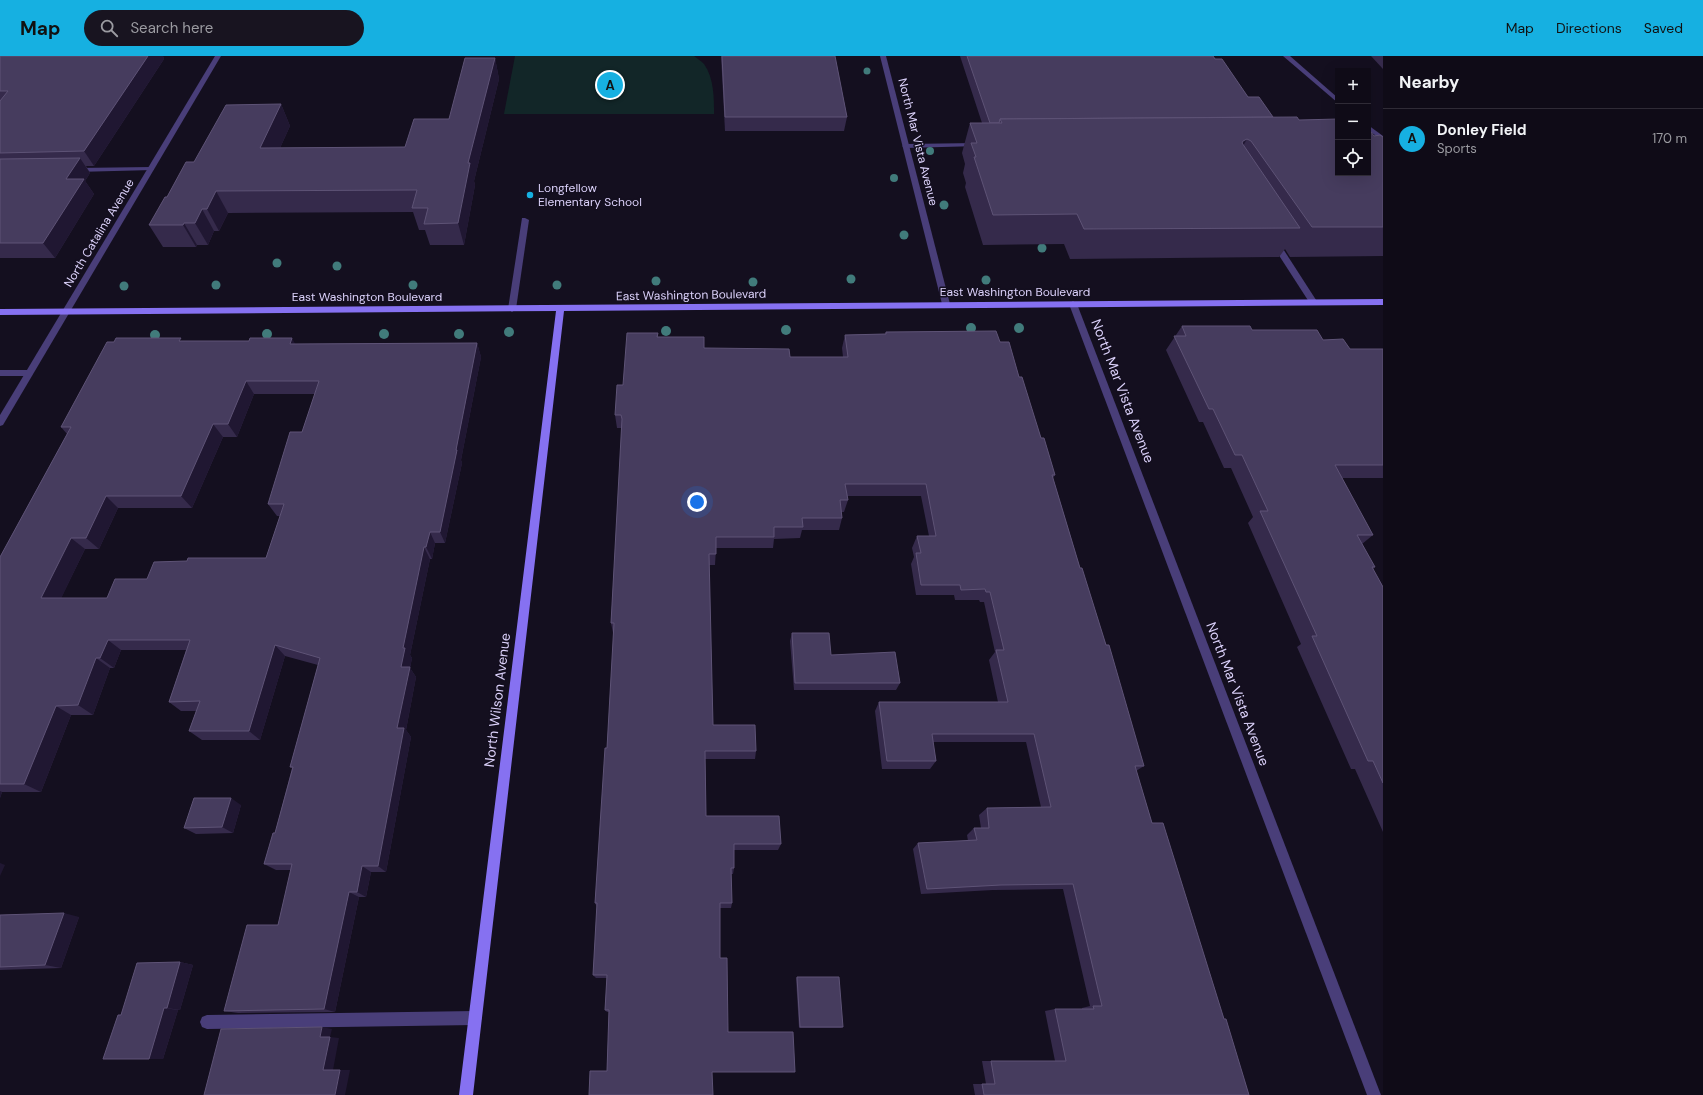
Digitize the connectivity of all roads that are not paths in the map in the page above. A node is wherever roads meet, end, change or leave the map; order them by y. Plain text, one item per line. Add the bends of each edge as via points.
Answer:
1 (218, 56) edge
2 (883, 56) edge
3 (1286, 56) edge
4 (1335, 98) edge
5 (1371, 129) edge
6 (1383, 140) edge
7 (984, 145) edge
8 (905, 146) junction
9 (151, 169) junction
10 (71, 170) edge
11 (525, 220) dead end
12 (1270, 235) edge
13 (1383, 302) edge
14 (1314, 303) junction
15 (946, 304) junction
16 (1073, 304) junction
17 (560, 308) junction
18 (512, 309) junction
19 (67, 311) junction
20 (0, 312) edge
21 (0, 373) edge
22 (29, 373) junction
23 (0, 423) edge
24 (475, 1018) junction
25 (208, 1022) dead end
26 (466, 1095) edge
27 (1374, 1095) edge

1 - 9 street, North Catalina Avenue
2 - 8 street, North Mar Vista Avenue
3 - 4 street
5 - 6 street
7 - 8 street
8 - 15 street, North Mar Vista Avenue
9 - 10 street
9 - 19 street, North Catalina Avenue
11 - 18 street
12 - 14 street
13 - 14 main road, East Washington Boulevard
14 - 16 main road, East Washington Boulevard
15 - 16 main road, East Washington Boulevard
15 - 17 main road, East Washington Boulevard
16 - 27 street, North Mar Vista Avenue
17 - 18 main road, East Washington Boulevard
17 - 24 main road, North Wilson Avenue
18 - 19 main road, East Washington Boulevard
19 - 20 main road, East Washington Boulevard
19 - 22 street, North Catalina Avenue
21 - 22 street
22 - 23 street, North Catalina Avenue
24 - 25 street
24 - 26 main road, North Wilson Avenue

